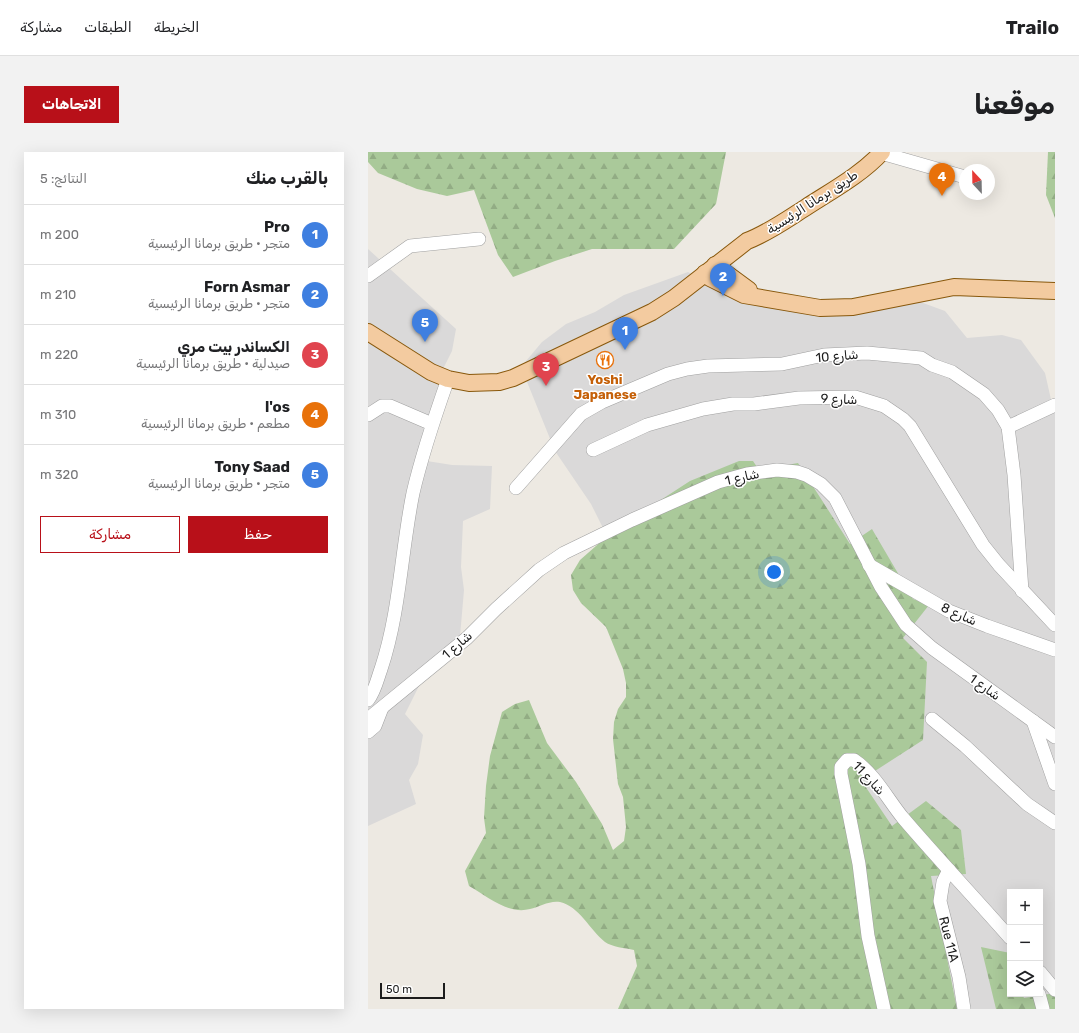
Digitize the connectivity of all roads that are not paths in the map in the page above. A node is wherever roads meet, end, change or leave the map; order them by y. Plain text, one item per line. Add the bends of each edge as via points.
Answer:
1 (881, 153) edge
2 (959, 175) edge
3 (479, 239) dead end
4 (713, 271) junction
5 (368, 276) edge
6 (1055, 291) edge
7 (368, 332) edge
8 (448, 379) junction
9 (1055, 405) edge
10 (368, 415) edge
11 (432, 424) junction
12 (1008, 427) junction
13 (593, 450) dead end
14 (516, 488) dead end
15 (869, 565) junction
16 (1022, 591) junction
17 (1055, 625) edge
18 (1055, 650) edge
19 (368, 700) edge
20 (382, 708) junction
21 (368, 719) edge
22 (932, 719) dead end
23 (1033, 722) junction
24 (368, 732) edge
25 (1055, 737) edge
26 (1055, 784) edge
27 (1055, 823) edge
28 (949, 870) junction
29 (1007, 934) edge
30 (1043, 976) edge
31 (1055, 990) edge
32 (1040, 997) edge
33 (884, 1009) edge
34 (964, 1009) edge
35 (1043, 1009) edge

1 - 2 street
1 - 4 main road, طريق برمانا الرئيسية via 843,183 761,236 750,248
3 - 5 street via 410,246
4 - 6 main road via 759,297 834,309 954,287
4 - 8 main road, طريق برمانا الرئيسية via 690,293 674,298 629,324 513,378 485,384
7 - 8 main road, طريق برمانا الرئيسية via 431,372
8 - 11 street
9 - 12 street
10 - 11 street via 382,406 390,406
11 - 19 street via 413,493 392,632 374,691
12 - 14 street, شارع 10 via 984,394 952,372 921,358 867,354 824,355 782,364 708,366 668,374 602,402 581,414
12 - 16 street, شارع 10
13 - 16 street, شارع 9 via 647,425 716,406 798,398 855,397 884,406 910,426 979,540
15 - 18 street, شارع 8 via 948,610 993,629
15 - 20 street, شارع 1 via 835,498 821,484 806,475 777,470 747,474 718,482 564,553 539,570 467,638
15 - 23 street, شارع 1 via 906,625 932,648
16 - 17 street, شارع 9
20 - 21 street, شارع 1
20 - 24 street via 375,726
22 - 27 street via 1027,804
23 - 25 street, شارع 1
23 - 26 street
28 - 29 street, شارع 11
28 - 33 street, شارع 11 via 858,763 851,759 843,762 840,774 859,864 868,936
28 - 34 street, Rue 11A via 943,882 940,900
30 - 31 street
32 - 35 street

